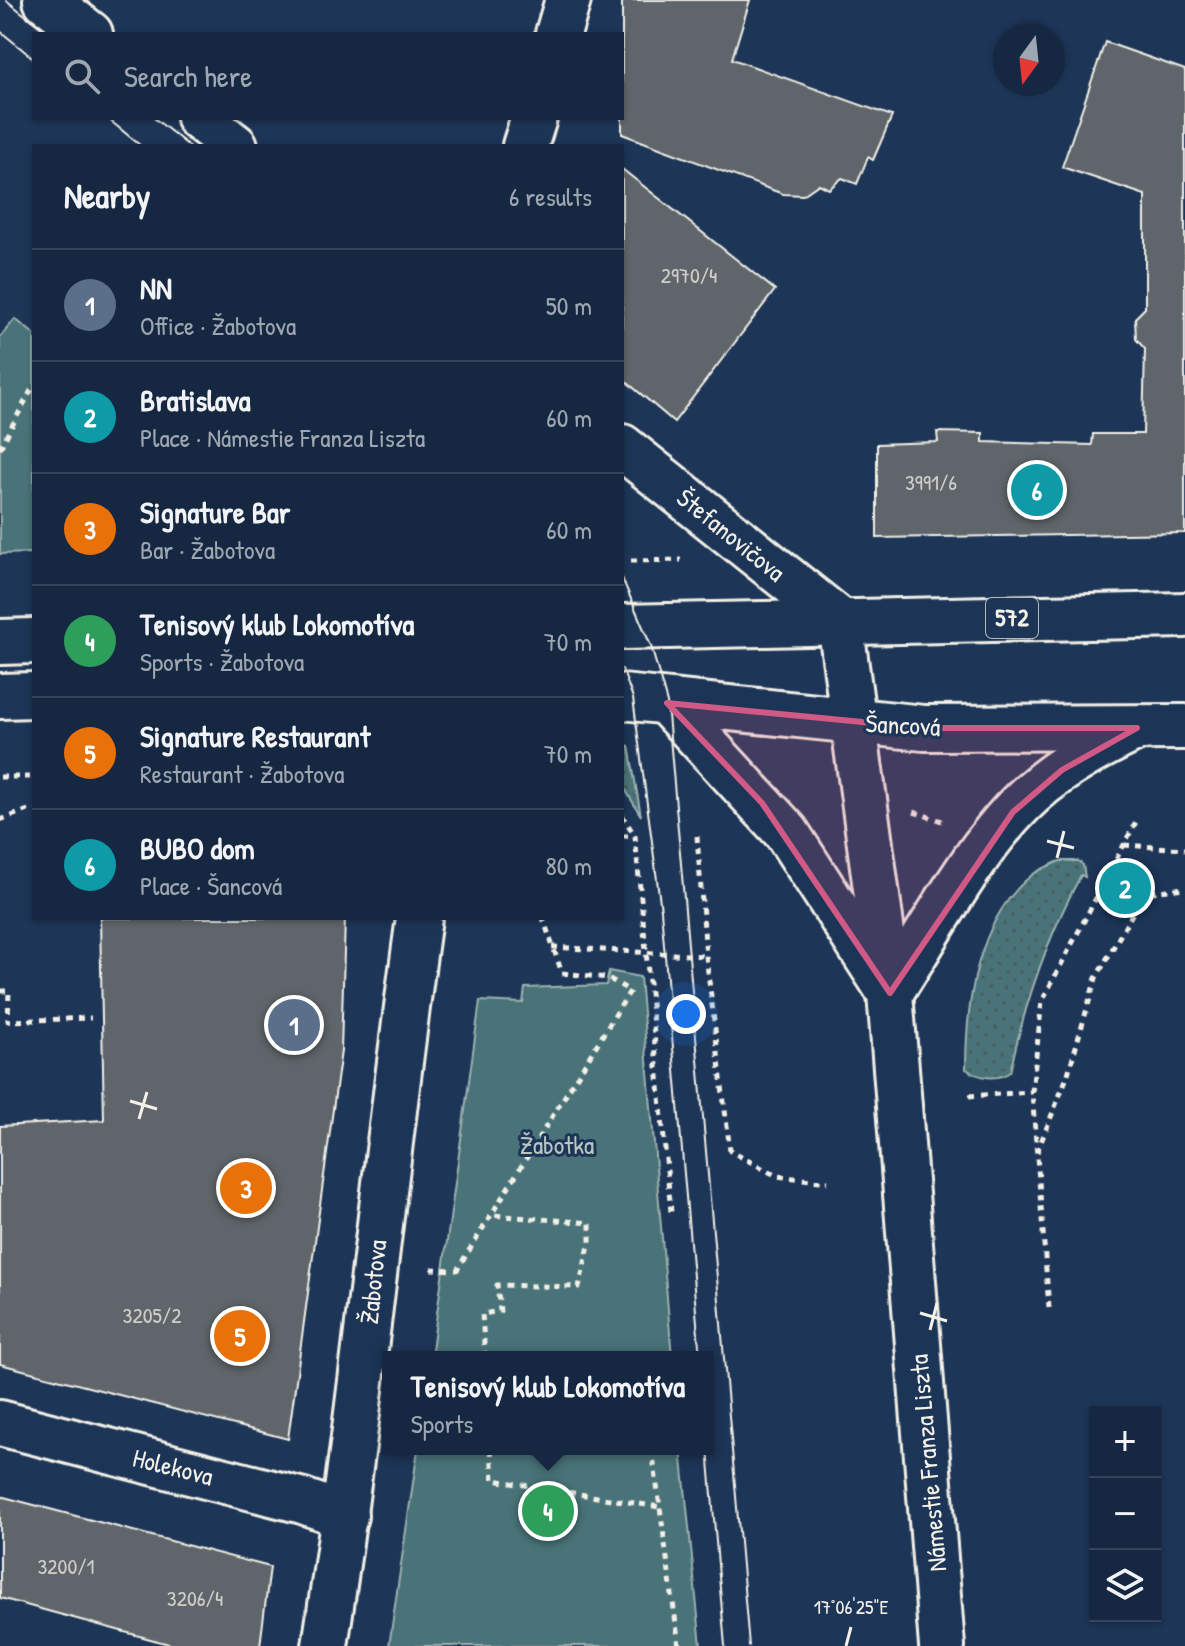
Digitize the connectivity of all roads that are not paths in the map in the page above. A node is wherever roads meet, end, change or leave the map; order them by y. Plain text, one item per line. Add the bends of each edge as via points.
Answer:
1 (46, 0) edge
2 (568, 0) edge
3 (87, 32) edge
4 (559, 32) edge
5 (202, 120) edge
6 (533, 120) edge
7 (232, 144) edge
8 (526, 144) edge
9 (624, 449) edge
10 (1185, 615) edge
11 (840, 621) junction
12 (624, 627) edge
13 (32, 641) edge
14 (0, 642) edge
15 (32, 695) edge
16 (0, 696) edge
17 (624, 697) edge
18 (667, 703) junction
19 (855, 723) junction
20 (1185, 727) edge
21 (1137, 728) junction
22 (419, 920) edge
23 (890, 993) junction
24 (0, 1423) edge
25 (345, 1516) junction
26 (325, 1646) edge
27 (942, 1646) edge

1 - 3 street
2 - 4 street
5 - 7 street
6 - 8 street
9 - 11 street, Štefanovičova
10 - 11 street, 572
11 - 12 street, 572
11 - 19 street, Námestie Franza Liszta
13 - 14 street
15 - 16 street
17 - 18 street, Šancová
18 - 19 street, Šancová
18 - 23 street, Námestie Franza Liszta via 787,833
19 - 21 street, Šancová
19 - 23 street, Námestie Franza Liszta
20 - 21 street, Šancová
21 - 23 street via 1062,770 1013,812 988,841
22 - 25 street, Žabotova
23 - 27 street, Námestie Franza Liszta
24 - 25 street, Holekova
25 - 26 street, Žabotova

